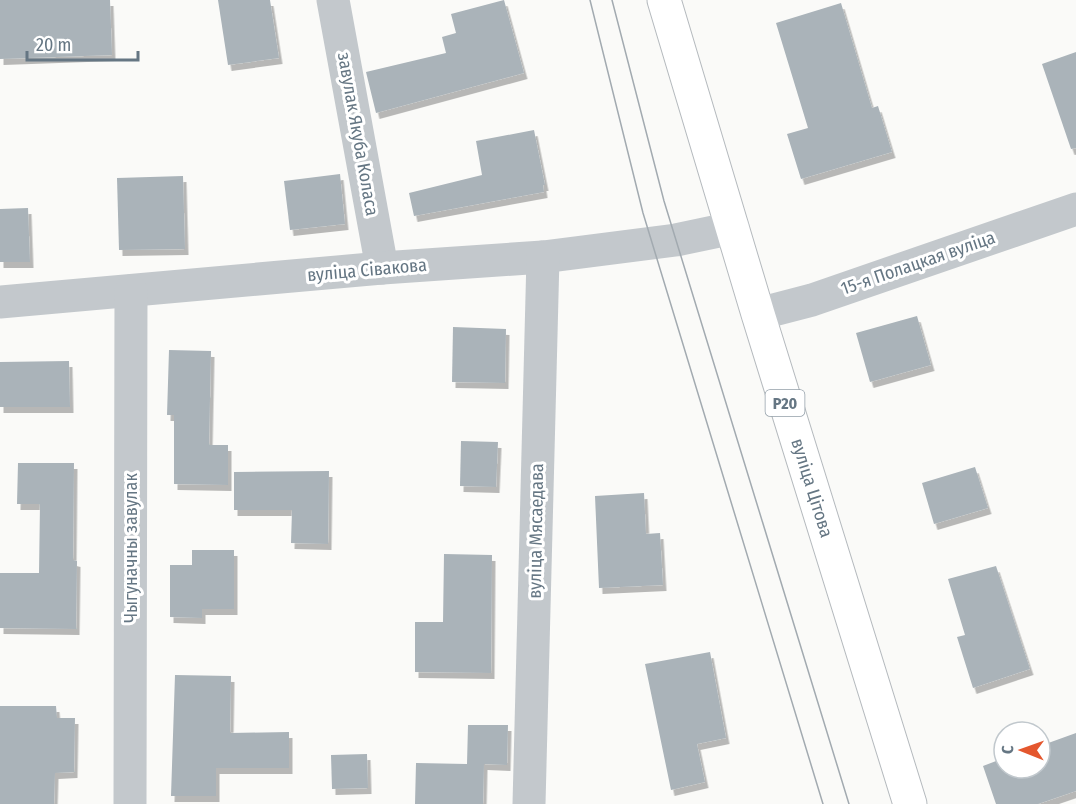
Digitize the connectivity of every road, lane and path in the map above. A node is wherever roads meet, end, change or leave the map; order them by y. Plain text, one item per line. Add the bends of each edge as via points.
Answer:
1 (333, 0) edge
2 (664, 0) edge
3 (1076, 208) edge
4 (733, 228) junction
5 (543, 257) junction
6 (382, 268) junction
7 (131, 291) junction
8 (0, 302) edge
9 (758, 314) junction
10 (130, 804) edge
11 (529, 804) edge
12 (910, 804) edge

1 - 6 street, завулак Якуба Коласа
2 - 4 main road, вуліца Цітова / Р20
3 - 9 street, 15-я Полацкая вуліца via 812,300
4 - 5 street, вуліца Сівакова via 676,240
4 - 9 main road, вуліца Цітова / Р20
5 - 6 street, вуліца Сівакова
5 - 11 street, вуліца Мясаедава
6 - 7 street, вуліца Сівакова
7 - 8 street, вуліца Сівакова
7 - 10 street, Чыгуначны завулак
9 - 12 main road, вуліца Цітова / Р20

